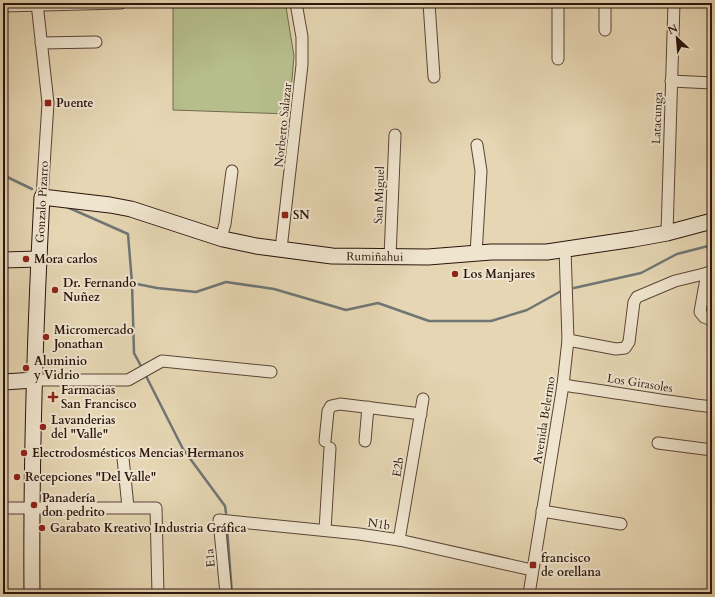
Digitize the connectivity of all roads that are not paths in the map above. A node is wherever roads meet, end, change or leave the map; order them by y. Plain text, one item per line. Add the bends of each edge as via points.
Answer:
1 (121, 3) edge
2 (296, 3) edge
3 (429, 3) edge
4 (558, 3) edge
5 (605, 3) edge
6 (674, 3) edge
7 (37, 4) edge
8 (3, 6) edge
9 (605, 30) dead end
10 (96, 42) dead end
11 (41, 43) junction
12 (558, 59) dead end
13 (434, 77) dead end
14 (671, 80) junction
15 (712, 82) edge
16 (395, 135) dead end
17 (477, 145) dead end
18 (232, 171) dead end
19 (42, 196) junction
20 (711, 223) edge
21 (667, 233) junction
22 (221, 238) junction
23 (281, 249) junction
24 (565, 249) junction
25 (476, 254) junction
26 (390, 257) junction
27 (39, 259) junction
28 (3, 260) edge
29 (710, 272) edge
30 (712, 320) edge
31 (568, 340) junction
32 (271, 372) dead end
33 (35, 380) junction
34 (3, 382) edge
35 (563, 386) junction
36 (423, 399) dead end
37 (712, 407) edge
38 (368, 408) junction
39 (421, 414) junction
40 (365, 441) dead end
41 (658, 443) dead end
42 (712, 450) edge
43 (123, 458) dead end
44 (128, 507) junction
45 (3, 508) edge
46 (32, 508) junction
47 (542, 511) junction
48 (219, 520) joint
49 (621, 524) dead end
50 (325, 530) junction
51 (399, 540) junction
52 (532, 570) junction
53 (32, 594) edge
54 (158, 594) edge
55 (226, 594) edge
56 (528, 594) edge

1 - 7 street
2 - 23 street, Norberto Salazar via 302,37 302,65
3 - 13 street
4 - 12 street
5 - 9 street
6 - 14 street, Latacunga
7 - 8 street
7 - 11 street, Gonzalo Pizarro
10 - 11 street
11 - 19 street, Gonzalo Pizarro via 48,103
14 - 15 street
14 - 21 street, Latacunga
16 - 26 street, San Miguel
17 - 25 street via 481,171
18 - 22 street
19 - 22 street, Rumiñahui via 131,209
19 - 27 street, Gonzalo Pizarro
20 - 21 street, Rumiñahui
21 - 24 street, Rumiñahui
22 - 23 street, Rumiñahui
23 - 26 street, Rumiñahui via 332,256
24 - 25 street, Rumiñahui
24 - 31 street, Avenida Belermo
25 - 26 street, Rumiñahui
27 - 28 street
27 - 33 street, Gonzalo Pizarro
29 - 30 street via 700,312
29 - 31 street via 675,281 637,297 634,302 629,342 624,348 616,349
31 - 35 street, Avenida Belermo
32 - 33 street via 162,361 128,380
33 - 34 street
33 - 46 street, Gonzalo Pizarro
35 - 37 street, Los Girasoles
35 - 47 street, Avenida Belermo
36 - 39 street, E2b
38 - 39 street
38 - 40 street
38 - 50 street via 340,404 332,406 328,411
39 - 51 street, E2b
41 - 42 street
43 - 44 street
44 - 46 street
44 - 54 street via 156,508
45 - 46 street
46 - 53 street, Gonzalo Pizarro
47 - 49 street
47 - 52 street, Avenida Belermo
48 - 50 street, N1b
48 - 55 street, E1a
50 - 51 street, N1b
51 - 52 street, N1b
52 - 56 street, Avenida Belermo

